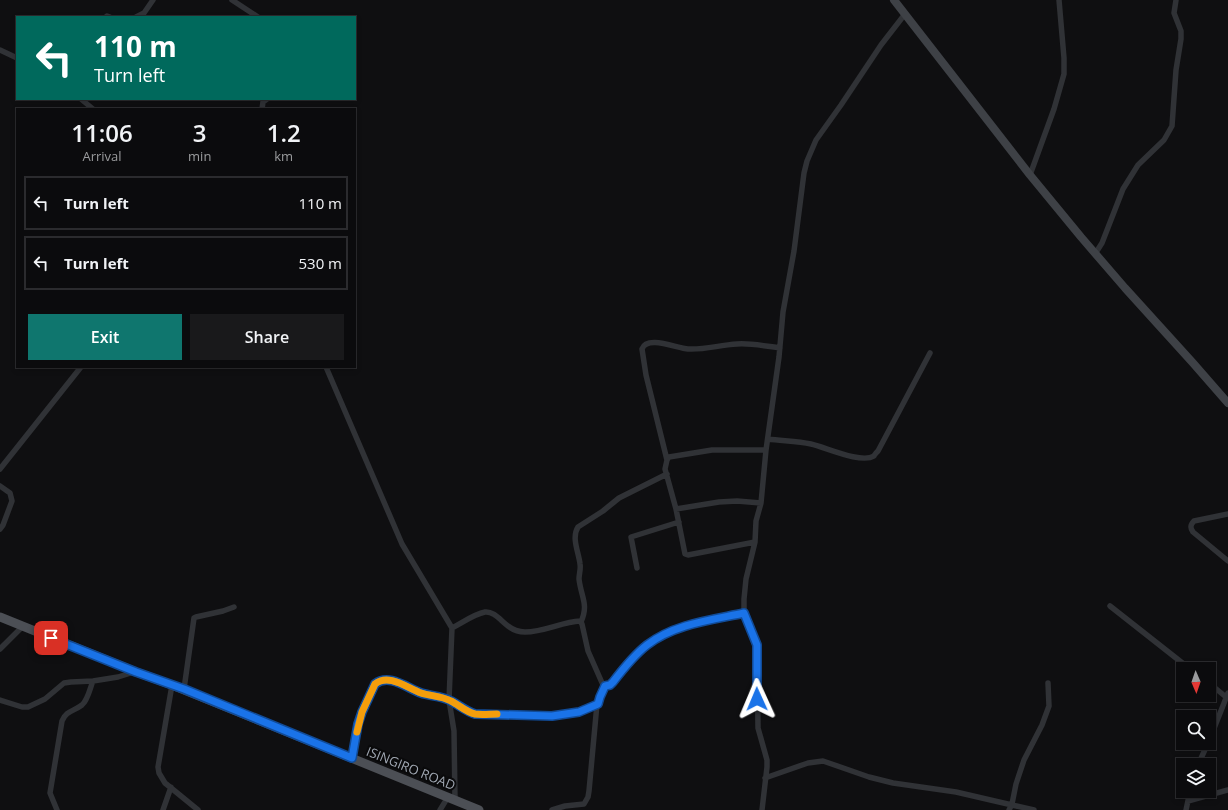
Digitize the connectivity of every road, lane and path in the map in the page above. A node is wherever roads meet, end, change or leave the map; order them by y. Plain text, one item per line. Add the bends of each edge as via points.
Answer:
1 (153, 0) edge
2 (232, 0) edge
3 (894, 0) edge
4 (1059, 0) edge
5 (1176, 0) edge
6 (905, 14) junction
7 (138, 16) edge
8 (256, 16) edge
9 (0, 50) edge
10 (16, 58) edge
11 (82, 100) edge
12 (92, 108) edge
13 (1030, 175) junction
14 (1095, 254) junction
15 (780, 348) junction
16 (930, 353) dead end
17 (80, 368) edge
18 (326, 368) edge
19 (1228, 403) edge
20 (768, 439) junction
21 (766, 450) junction
22 (667, 460) junction
23 (0, 469) edge
24 (667, 474) junction
25 (0, 486) edge
26 (761, 503) junction
27 (676, 509) junction
28 (1228, 514) edge
29 (679, 522) junction
30 (0, 529) edge
31 (755, 542) junction
32 (1228, 560) edge
33 (637, 568) dead end
34 (1110, 606) dead end
35 (234, 607) dead end
36 (744, 613) junction
37 (0, 617) edge
38 (581, 622) junction
39 (22, 627) junction
40 (452, 628) junction
41 (0, 649) edge
42 (1181, 662) edge
43 (136, 672) junction
44 (93, 681) junction
45 (1048, 683) dead end
46 (172, 685) junction
47 (605, 686) junction
48 (1216, 688) edge
49 (184, 689) junction
50 (1227, 695) edge
51 (0, 700) edge
52 (449, 700) junction
53 (598, 704) junction
54 (1216, 724) edge
55 (352, 758) junction
56 (765, 778) junction
57 (171, 788) junction
58 (1228, 790) edge
59 (1189, 798) edge
60 (451, 799) junction
61 (1188, 801) junction
62 (1011, 807) edge
63 (57, 810) edge
64 (162, 810) edge
65 (198, 810) edge
66 (440, 810) edge
67 (479, 810) edge
68 (552, 810) edge
69 (762, 810) edge
70 (1034, 810) edge
71 (1186, 810) edge

1 - 7 street via 144,13
2 - 8 street
3 - 6 main road
4 - 13 street via 1064,74
5 - 14 street via 1174,14 1181,31 1181,39 1172,126 1164,140 1143,159 1123,189 1102,243
6 - 13 main road
6 - 15 street via 811,149 803,180
9 - 10 street
11 - 12 street
13 - 14 main road
14 - 19 main road
15 - 20 street
15 - 22 street via 737,344 700,350 655,342 644,346 642,355 646,375
16 - 20 street via 874,455 861,458 804,443
17 - 23 street
18 - 40 street via 402,544
20 - 21 street
21 - 22 street via 712,450 669,457
21 - 26 street
22 - 24 street
24 - 27 street
24 - 38 street via 619,498 575,531 580,581 586,608
25 - 30 street via 10,493 12,501
26 - 27 street via 731,501
26 - 31 street via 756,521
27 - 29 street
28 - 32 street via 1194,521 1191,529
29 - 31 street via 687,555
29 - 33 street via 632,537
31 - 36 street via 746,579
34 - 42 street
35 - 49 street via 194,618
36 - 47 street via 674,629 662,635 633,658 610,685
36 - 56 street via 757,645 758,728 767,760
37 - 39 main road, ISINGIRO ROAD
38 - 40 street via 527,632 518,631 487,612 480,613
38 - 47 street via 588,651
39 - 41 street
39 - 43 main road, ISINGIRO ROAD
40 - 52 street
43 - 44 street
43 - 46 main road, ISINGIRO ROAD
44 - 51 street via 64,683 45,699 28,707
44 - 63 street via 86,699 68,712 62,721 50,794
45 - 62 street via 1049,706 1024,760
46 - 49 main road, ISINGIRO ROAD
46 - 57 street via 158,767 161,778
47 - 53 street
48 - 50 street
49 - 55 main road, ISINGIRO ROAD
50 - 54 street
52 - 53 street via 475,714 524,716 552,716 579,712
52 - 55 street via 420,693 391,681 379,680 362,712
52 - 60 street via 454,731
53 - 68 street via 586,802
55 - 60 main road, ISINGIRO ROAD
56 - 62 street via 808,763 823,761 893,783 937,789
56 - 69 street
57 - 64 street
57 - 65 street
58 - 61 street
59 - 61 street
60 - 66 street
60 - 67 main road, ISINGIRO ROAD
61 - 71 street
62 - 70 street

